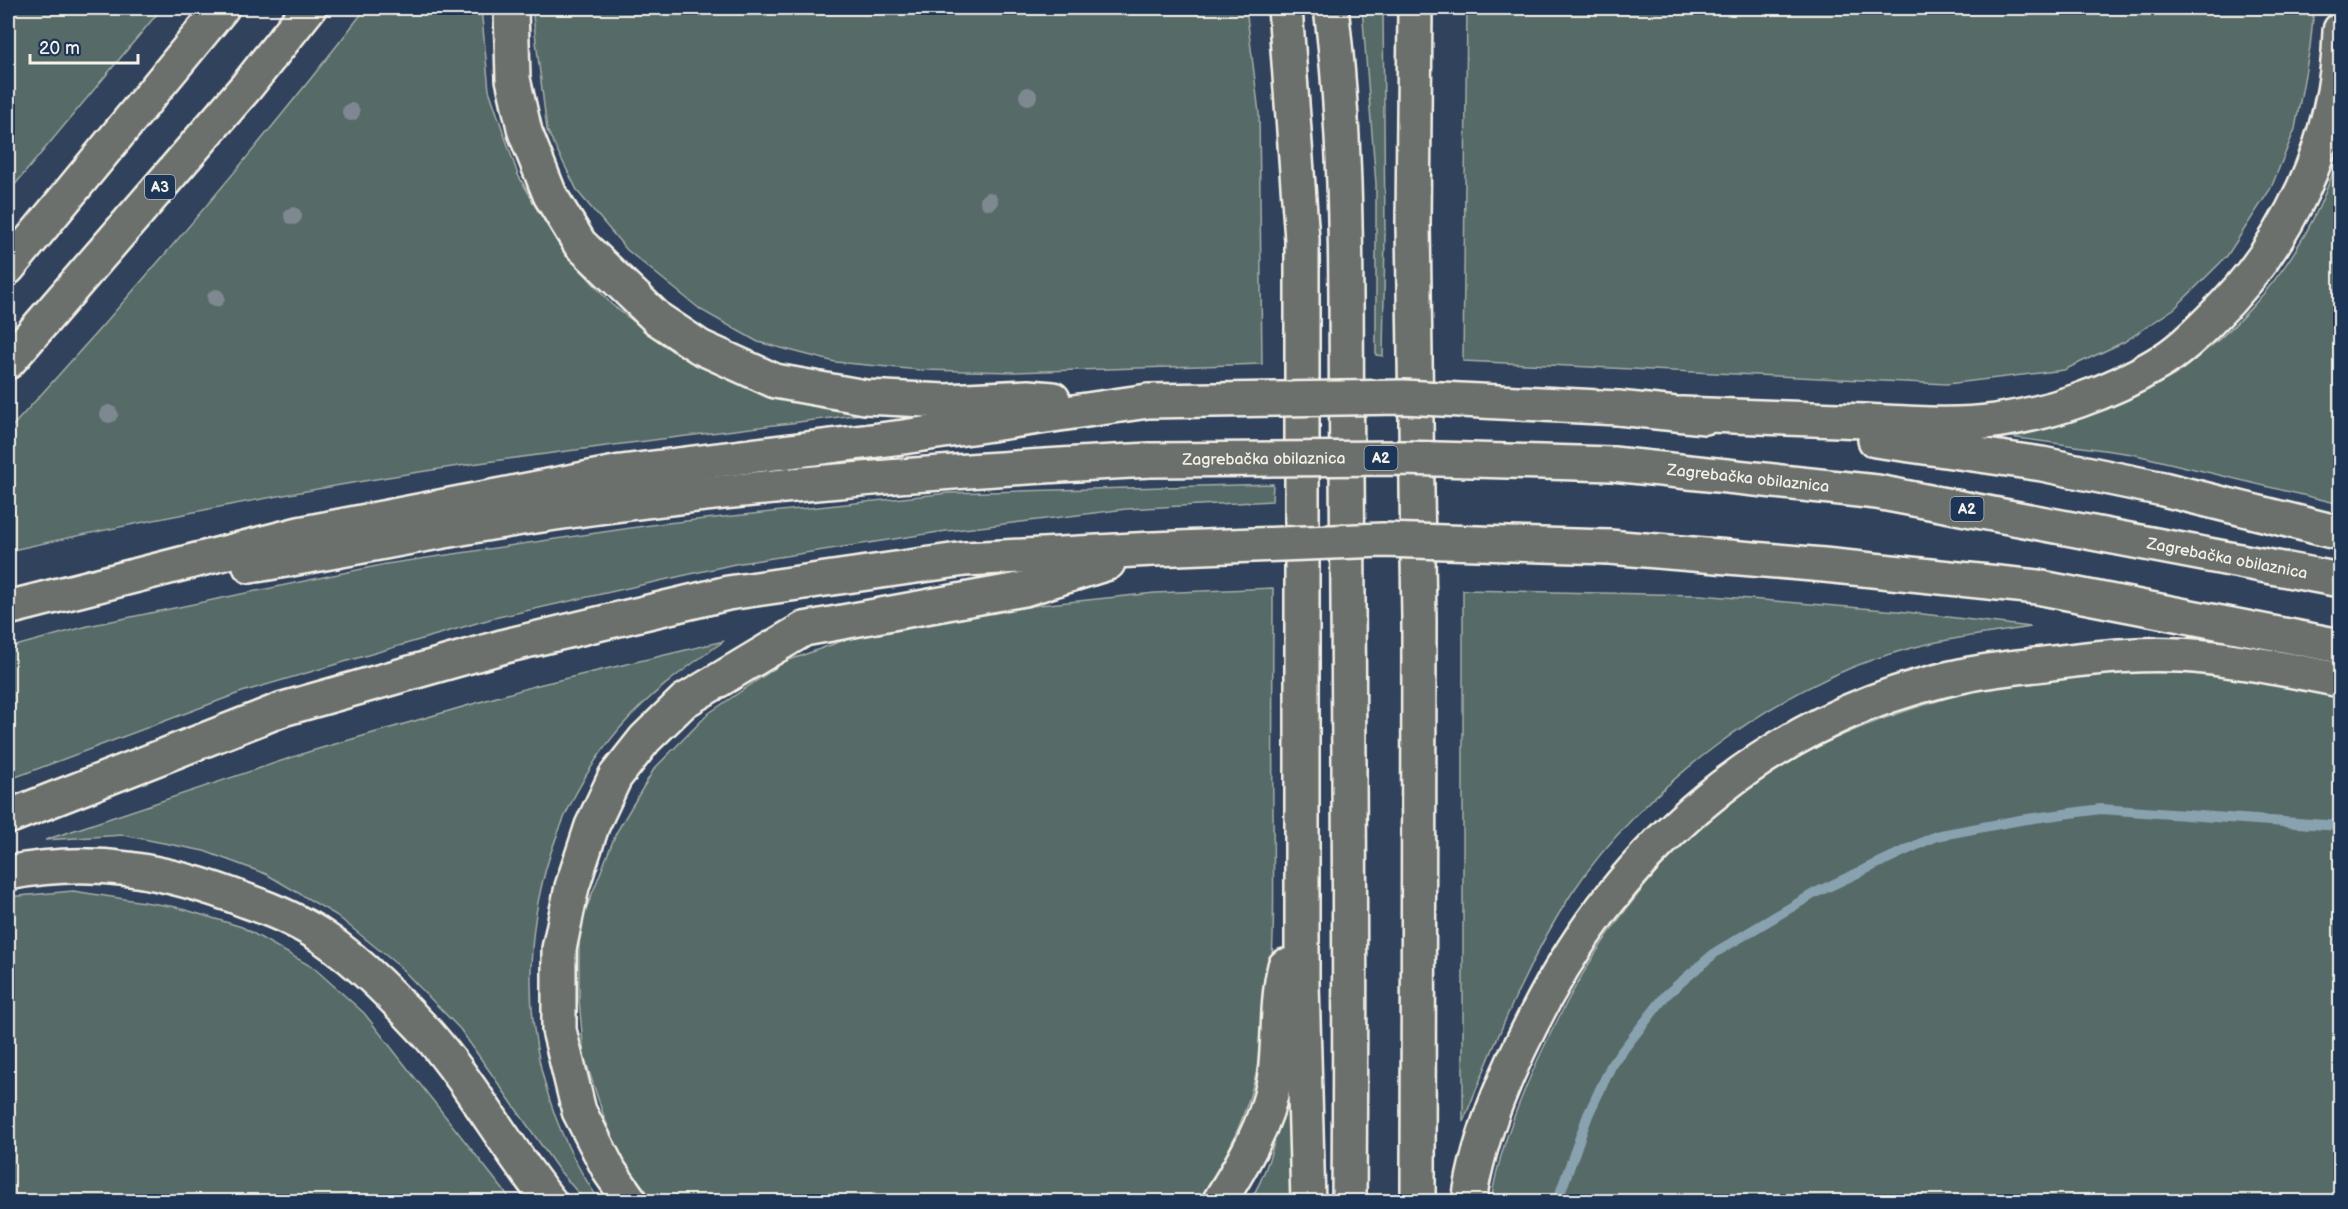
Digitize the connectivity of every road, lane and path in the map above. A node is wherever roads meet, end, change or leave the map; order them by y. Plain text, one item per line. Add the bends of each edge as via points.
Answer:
1 (222, 8) edge
2 (309, 8) edge
3 (511, 8) edge
4 (1263, 8) edge
5 (1284, 8) edge
6 (1332, 8) edge
7 (1415, 8) edge
8 (2340, 30) edge
9 (1293, 142) junction
10 (8, 268) edge
11 (8, 362) edge
12 (1139, 402) junction
13 (1682, 414) junction
14 (2340, 532) edge
15 (1153, 549) junction
16 (2340, 580) edge
17 (75, 592) junction
18 (12, 606) edge
19 (2340, 646) edge
20 (2340, 680) edge
21 (8, 817) edge
22 (8, 873) edge
23 (1302, 891) junction
24 (550, 1202) edge
25 (631, 1202) edge
26 (1219, 1202) edge
27 (1308, 1202) edge
28 (1349, 1202) edge
29 (1418, 1202) edge
30 (1468, 1202) edge

1 - 10 highway
2 - 11 highway, A3 via 248,86
3 - 12 highway via 513,79 525,132 550,195 580,244 658,319 700,347 775,381 865,397
4 - 9 highway via 1273,87
5 - 9 highway
6 - 28 highway via 1339,73 1344,247 1351,885
7 - 29 highway
8 - 13 highway via 2332,98 2319,150 2296,206 2270,251 2237,294 2192,338 2158,364 2054,409 1994,421 1932,424
9 - 23 highway via 1302,240
12 - 13 highway, bridge via 1403,397
12 - 17 highway via 903,437 621,472 299,534
13 - 14 highway via 2042,464
15 - 19 highway, bridge via 1383,540 1609,547 2037,587
15 - 21 highway via 965,559 728,592 505,646 283,709
15 - 25 highway via 1024,589 804,629 684,701 645,739 615,777 592,826 572,887 559,949 559,1030 579,1111 610,1172
16 - 17 highway, Zagrebačka obilaznica / A2, bridge via 1877,492 1613,464 1403,458 1150,460 910,473 528,517 307,557
17 - 18 highway
20 - 30 highway via 2202,657 2118,655 1969,674 1879,699 1803,733 1736,775 1666,832 1565,960 1522,1042 1488,1128
22 - 24 highway via 42,866 79,866 134,869 193,880 271,910 324,938 370,976 428,1034
23 - 26 highway via 1283,975 1274,1083 1256,1136
23 - 27 highway

